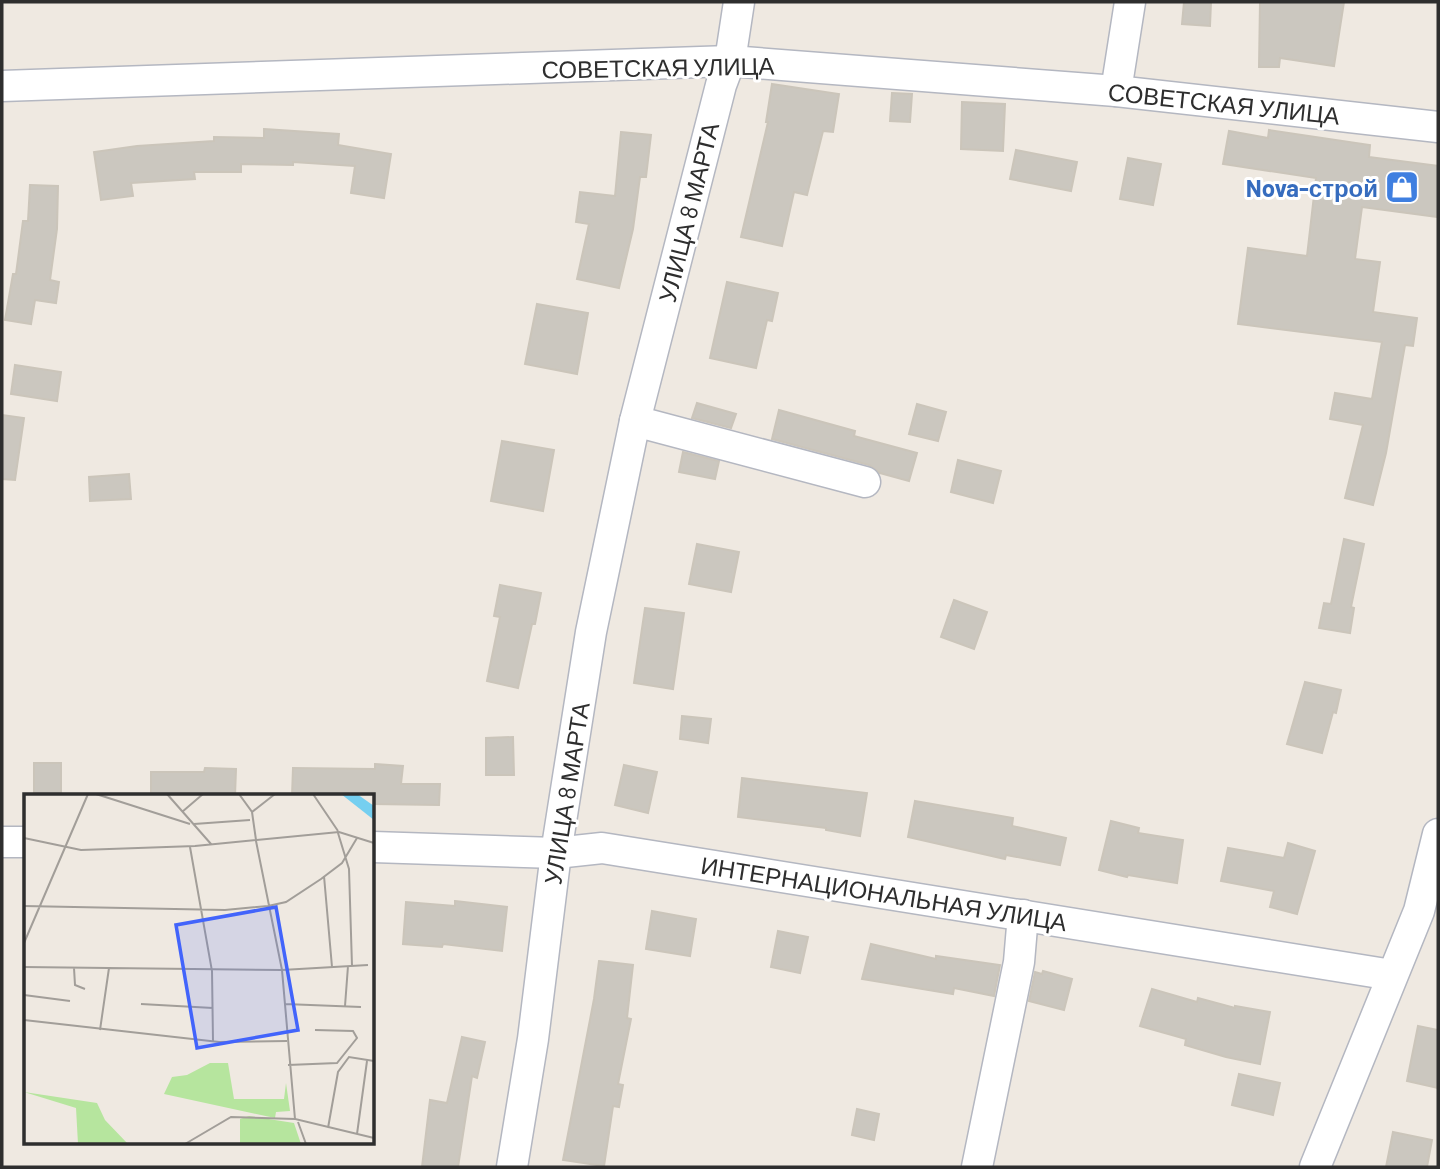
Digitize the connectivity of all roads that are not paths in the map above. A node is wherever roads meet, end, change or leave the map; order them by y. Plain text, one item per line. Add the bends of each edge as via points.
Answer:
1 (739, 2) edge
2 (1130, 2) edge
3 (730, 61) junction
4 (2, 86) edge
5 (1116, 91) junction
6 (1438, 127) edge
7 (635, 421) junction
8 (865, 482) dead end
9 (1438, 834) edge
10 (2, 842) edge
11 (24, 842) edge
12 (374, 847) edge
13 (556, 853) junction
14 (1023, 915) junction
15 (1392, 975) junction
16 (512, 1167) edge
17 (976, 1167) edge
18 (1315, 1167) edge

1 - 3 street, УЛИЦА 8 МАРТА
2 - 5 street
3 - 4 street, СОВЕТСКАЯ УЛИЦА
3 - 5 street, СОВЕТСКАЯ УЛИЦА
3 - 7 street, УЛИЦА 8 МАРТА
5 - 6 street, СОВЕТСКАЯ УЛИЦА
7 - 8 street
7 - 13 street, УЛИЦА 8 МАРТА via 591,632
9 - 15 street via 1419,911
10 - 11 street
12 - 13 street, ИНТЕРНАЦИОНАЛЬНАЯ УЛИЦА
13 - 14 street, ИНТЕРНАЦИОНАЛЬНАЯ УЛИЦА via 602,848
13 - 16 street, УЛИЦА 8 МАРТА
14 - 15 street, ИНТЕРНАЦИОНАЛЬНАЯ УЛИЦА
14 - 17 street via 1019,962
15 - 18 street

